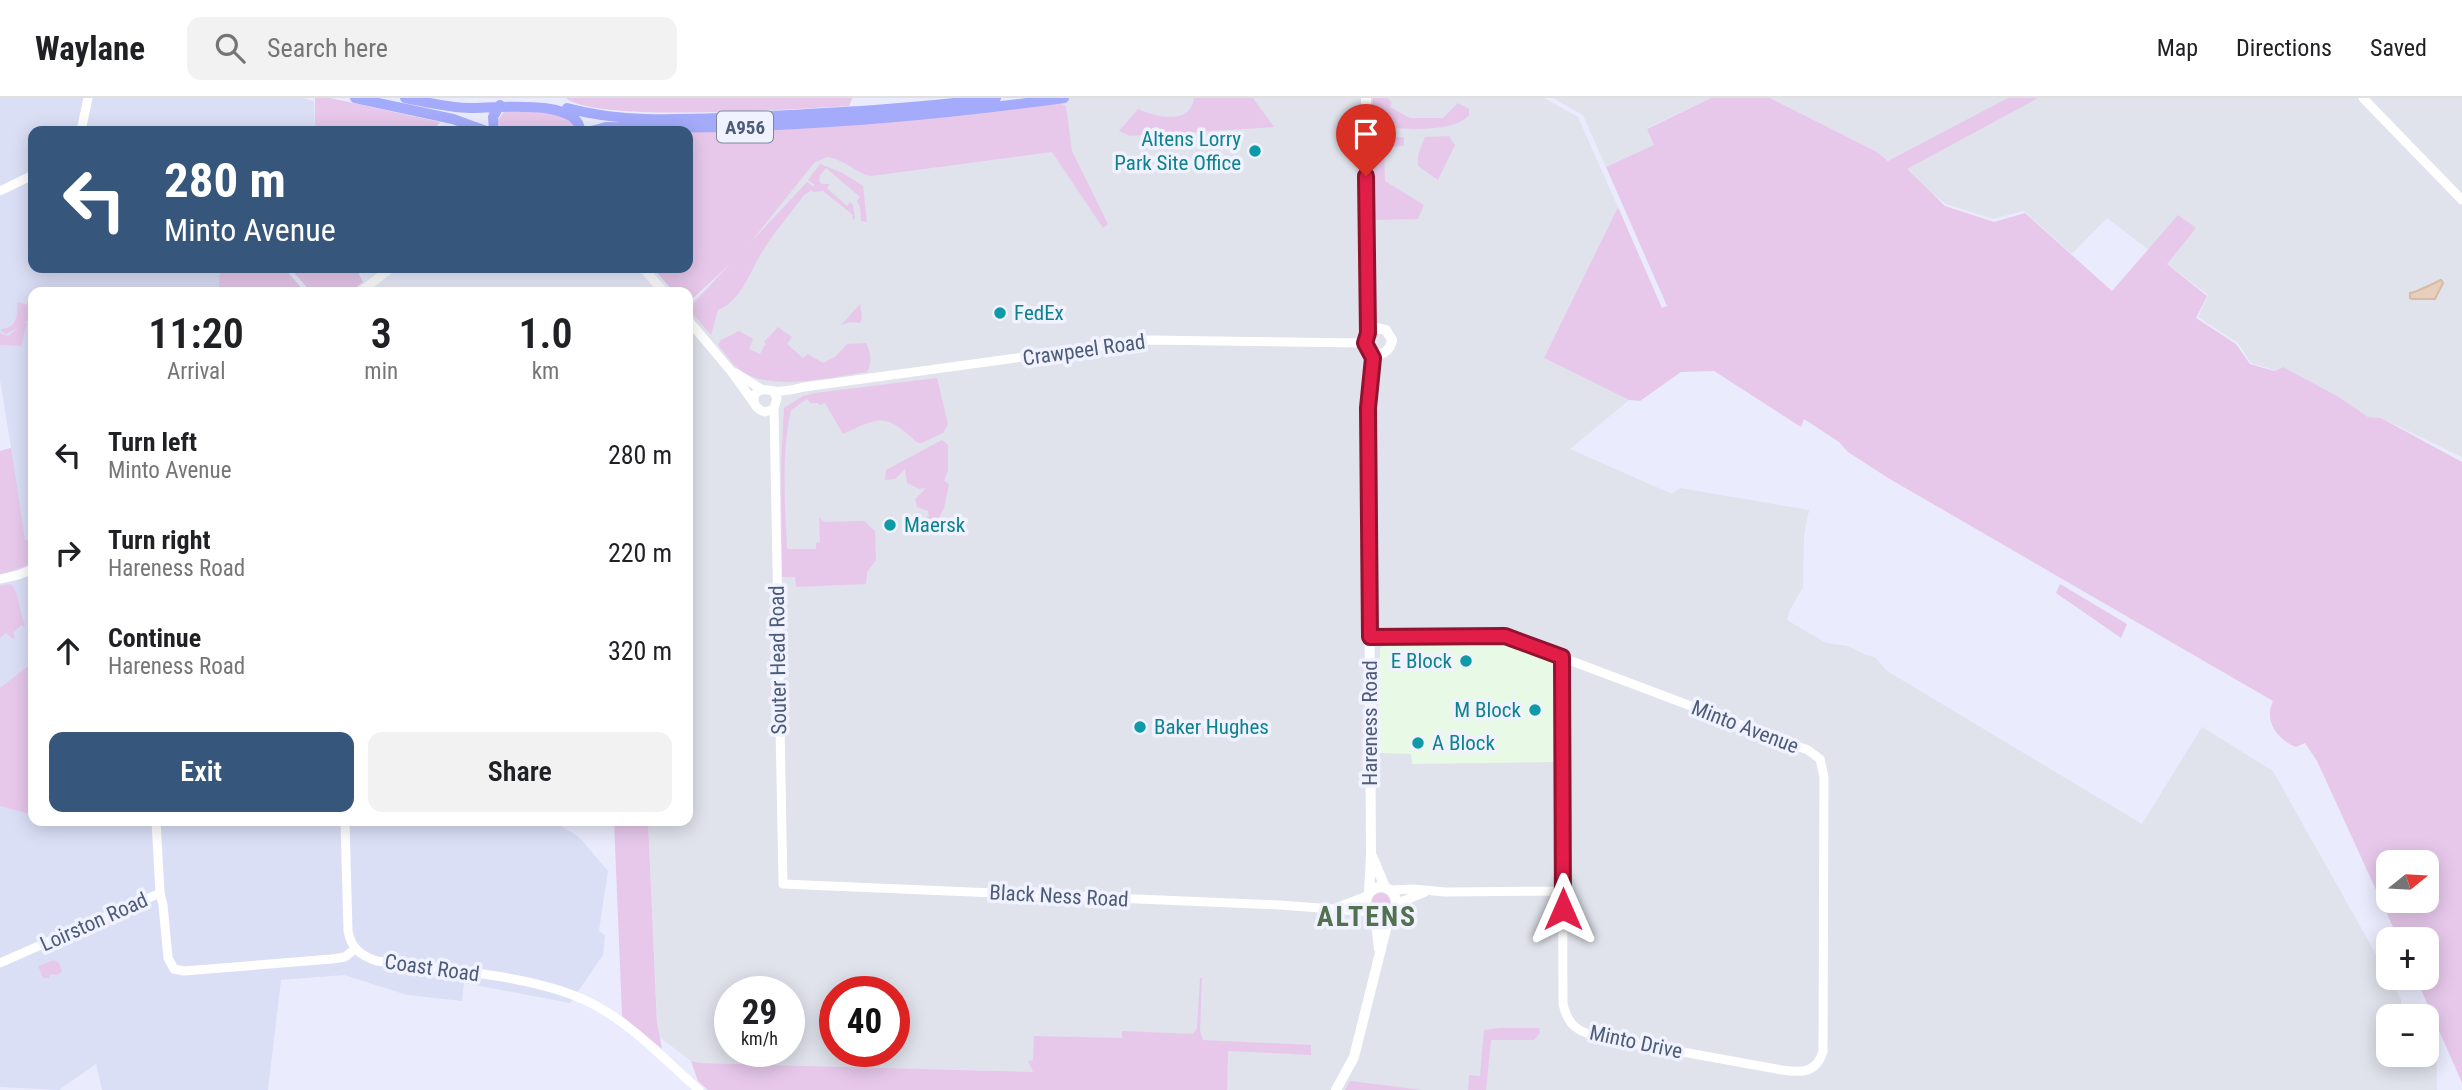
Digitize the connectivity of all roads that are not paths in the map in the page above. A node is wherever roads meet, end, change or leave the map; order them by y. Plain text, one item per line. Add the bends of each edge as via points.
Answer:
1 (88, 98) edge
2 (355, 98) edge
3 (405, 98) edge
4 (996, 98) edge
5 (1064, 98) edge
6 (1366, 98) edge
7 (2363, 98) edge
8 (500, 105) junction
9 (567, 108) junction
10 (82, 126) edge
11 (472, 126) edge
12 (494, 126) edge
13 (579, 126) edge
14 (693, 128) edge
15 (28, 177) edge
16 (0, 191) edge
17 (2462, 200) edge
18 (385, 273) edge
19 (647, 273) edge
20 (366, 287) edge
21 (660, 287) edge
22 (1367, 294) junction
23 (693, 326) edge
24 (1379, 328) junction
25 (1368, 343) junction
26 (1383, 354) junction
27 (731, 371) junction
28 (1371, 383) junction
29 (804, 387) junction
30 (761, 389) junction
31 (773, 391) junction
32 (754, 403) junction
33 (775, 405) junction
34 (761, 411) junction
35 (773, 437) junction
36 (28, 571) edge
37 (0, 579) edge
38 (1370, 637) junction
39 (1562, 657) junction
40 (156, 826) edge
41 (345, 826) edge
42 (1371, 853) junction
43 (783, 884) joint
44 (1388, 888) junction
45 (1563, 891) junction
46 (1427, 892) junction
47 (160, 893) junction
48 (1368, 895) junction
49 (1334, 908) junction
50 (1393, 909) junction
51 (1373, 914) junction
52 (355, 949) junction
53 (1379, 952) junction
54 (0, 963) edge
55 (1816, 1066) joint
56 (699, 1090) edge
57 (1336, 1090) edge

1 - 10 street
2 - 11 main road
3 - 8 main road, A956 via 468,108
4 - 9 main road, A956 via 841,113 696,119 622,119
5 - 14 main road, A956 via 841,123
6 - 22 main road, Hareness Road
7 - 17 street
8 - 9 main road, A956 via 538,101
8 - 12 main road
9 - 13 main road
15 - 16 street
18 - 20 street
19 - 21 street
22 - 24 main road, Hareness Road
22 - 25 main road, Hareness Road
23 - 27 street
24 - 25 main road
24 - 26 main road, Hareness Road via 1392,340
25 - 26 main road
25 - 28 main road, Hareness Road via 1373,358
25 - 29 street, Crawpeel Road via 1148,340
26 - 28 main road, Hareness Road
27 - 30 street
27 - 32 street
28 - 38 main road, Hareness Road
29 - 31 street, Crawpeel Road
29 - 33 street, Crawpeel Road
30 - 31 street
30 - 32 street
31 - 33 street
32 - 34 street
33 - 34 street via 768,412
33 - 35 street, Souter Head Road
34 - 35 street, Souter Head Road
35 - 43 street, Souter Head Road
36 - 37 street
38 - 39 street, Minto Avenue via 1505,636
38 - 42 main road, Hareness Road
39 - 45 street, Minto Drive
39 - 55 street, Minto Avenue via 1808,750 1819,759 1824,777 1823,1051
40 - 47 street, Loirston Road
41 - 52 street via 348,931
42 - 44 main road, Hareness Road
42 - 48 main road, Hareness Road
43 - 49 street, Black Ness Road
44 - 46 street
44 - 48 main road via 1378,887
44 - 50 main road via 1395,896
45 - 46 street
45 - 55 street, Minto Drive via 1563,1004 1567,1020 1575,1028 1600,1037 1782,1070 1807,1072
46 - 50 street
47 - 52 street, Coast Road via 168,958 174,970 339,958
47 - 54 street, Loirston Road
48 - 49 street, Black Ness Road
48 - 51 main road via 1367,905
49 - 51 street, Black Ness Road
50 - 51 main road via 1381,917
50 - 53 main road
51 - 53 main road
52 - 56 street, Coast Road via 377,961 567,992 615,1018
53 - 57 main road via 1354,1057

